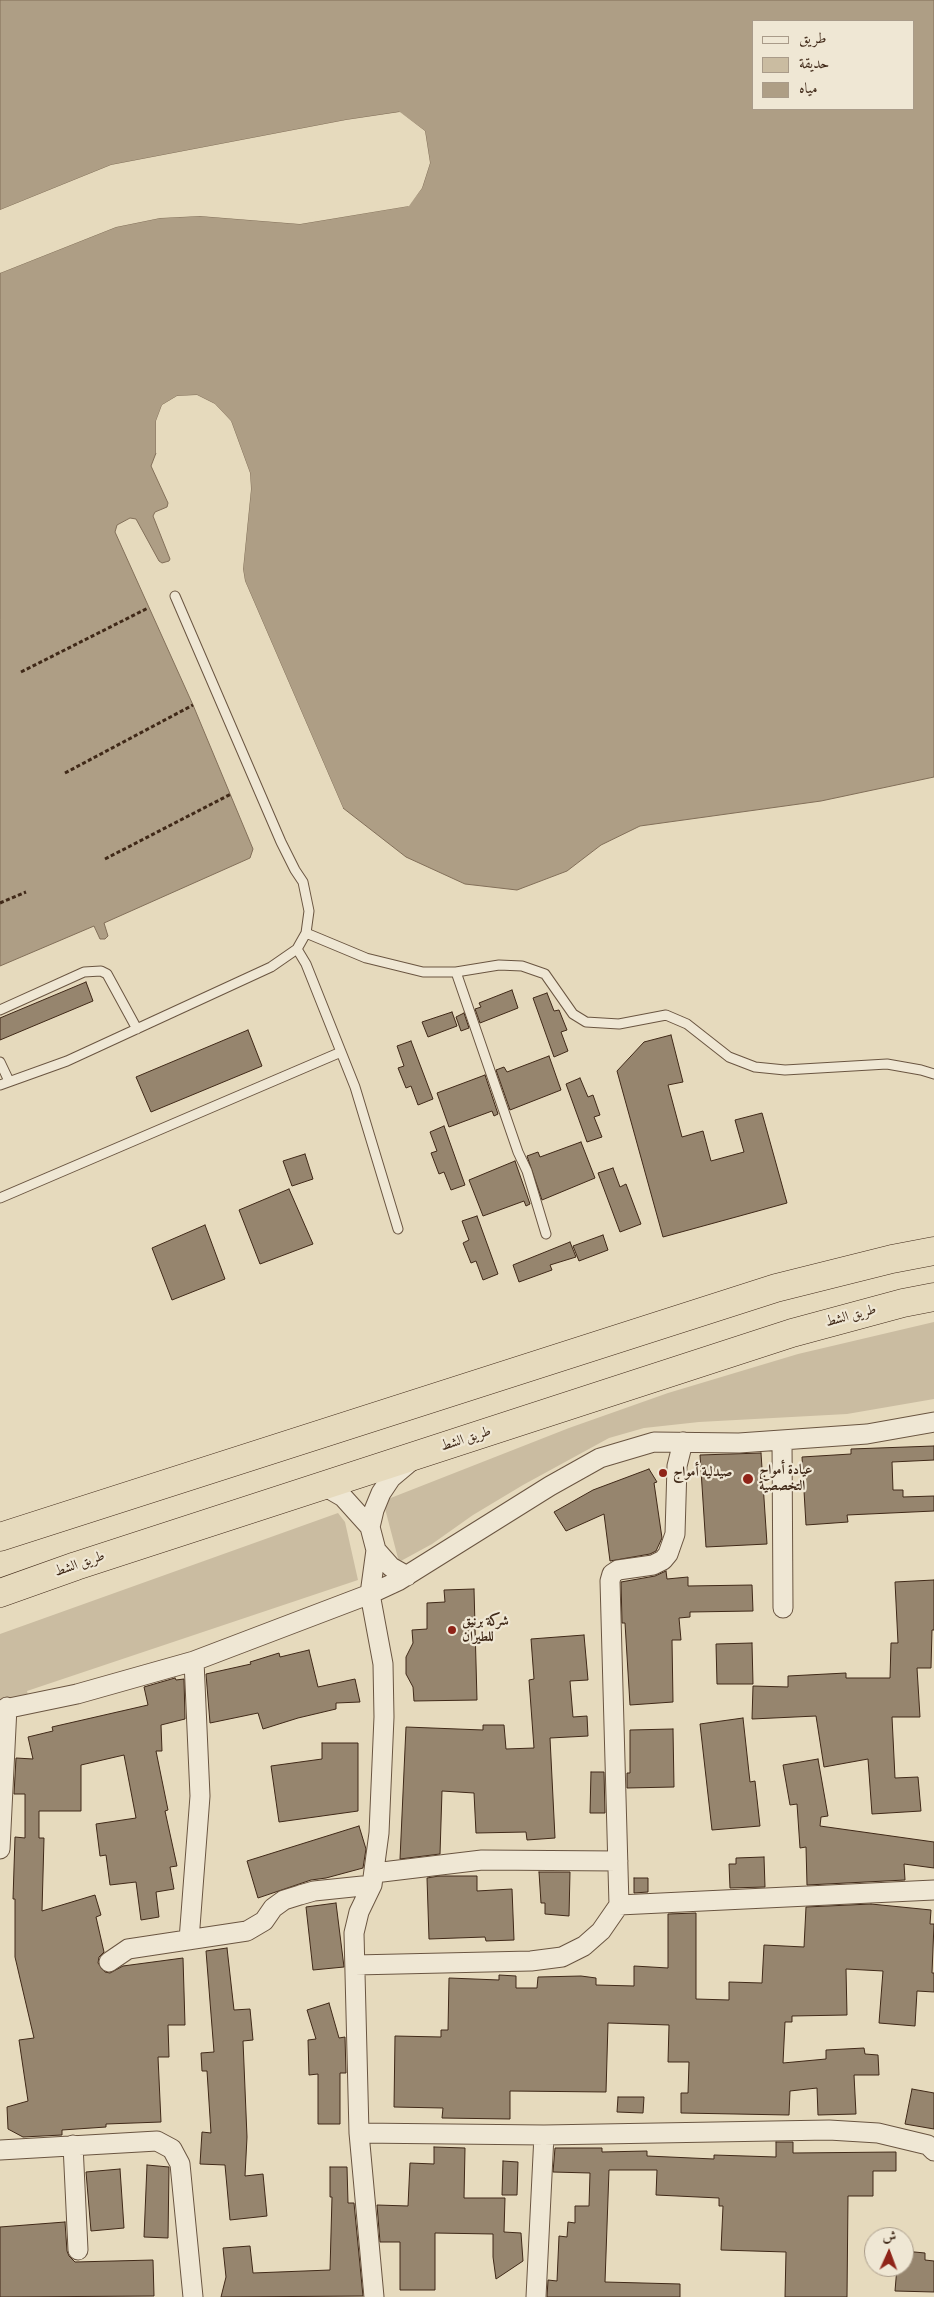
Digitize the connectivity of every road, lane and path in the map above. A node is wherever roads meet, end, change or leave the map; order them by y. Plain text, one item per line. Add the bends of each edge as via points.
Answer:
1 (175, 596) dead end
2 (148, 608) dead end
3 (22, 672) dead end
4 (193, 705) dead end
5 (65, 773) dead end
6 (231, 794) dead end
7 (105, 859) dead end
8 (26, 892) dead end
9 (0, 903) edge
10 (306, 934) junction
11 (297, 949) junction
12 (456, 972) junction
13 (0, 1010) edge
14 (137, 1029) junction
15 (341, 1052) junction
16 (0, 1062) edge
17 (934, 1074) edge
18 (4, 1083) edge
19 (0, 1198) edge
20 (398, 1229) dead end
21 (546, 1234) dead end
22 (934, 1251) edge
23 (934, 1297) edge
24 (934, 1422) edge
25 (782, 1440) junction
26 (682, 1442) junction
27 (419, 1456) junction
28 (324, 1486) junction
29 (370, 1527) junction
30 (0, 1537) edge
31 (376, 1550) junction
32 (407, 1576) junction
33 (0, 1593) edge
34 (370, 1594) junction
35 (783, 1608) dead end
36 (194, 1661) junction
37 (3, 1709) edge
38 (0, 1849) edge
39 (618, 1861) junction
40 (373, 1879) junction
41 (934, 1890) edge
42 (619, 1905) junction
43 (189, 1940) junction
44 (109, 1962) dead end
45 (355, 1965) junction
46 (359, 2134) junction
47 (544, 2135) junction
48 (73, 2145) junction
49 (0, 2150) edge
50 (934, 2151) edge
51 (78, 2250) dead end
52 (193, 2297) edge
53 (374, 2297) edge
54 (536, 2297) edge

1 - 10 lane via 281,842 303,882 309,910
2 - 3 path
4 - 5 path
6 - 7 path
8 - 9 path
10 - 11 lane
10 - 12 lane via 366,958 423,972
11 - 14 lane via 271,968
11 - 15 lane
12 - 17 lane via 499,964 522,966 545,974 573,1014 586,1022 619,1024 666,1015 687,1024 729,1057 755,1067 785,1070 887,1064
12 - 21 lane
13 - 14 lane via 84,972 101,971 107,974
14 - 18 lane via 66,1061
15 - 19 lane
15 - 20 lane
16 - 18 lane
22 - 30 highway via 776,1288
23 - 27 highway, طريق الشط via 792,1333
24 - 25 street via 866,1434
25 - 26 street
25 - 35 street
26 - 32 street via 654,1442 600,1458
26 - 39 street via 677,1466 676,1534 668,1554 653,1566 618,1570 610,1581
27 - 28 highway, طريق الشط
27 - 29 street via 397,1472 381,1493
28 - 29 street via 343,1497
28 - 33 highway, طريق الشط
29 - 31 street
31 - 32 street via 391,1567
31 - 34 street
32 - 34 street
34 - 36 street
34 - 40 street via 383,1664 384,1717 379,1833
36 - 37 street via 77,1694
36 - 43 street via 200,1796
37 - 38 street
39 - 40 street via 482,1860
39 - 42 street
40 - 43 street via 284,1900 248,1932
40 - 45 street via 356,1926
41 - 42 street
42 - 45 street via 601,1931 584,1946 562,1957 530,1961
43 - 44 street via 128,1949
45 - 46 street
46 - 47 street
46 - 53 street
47 - 50 street via 829,2130 878,2133 928,2144
47 - 54 street
48 - 49 street
48 - 51 street
48 - 52 street via 157,2141 172,2149 180,2164

